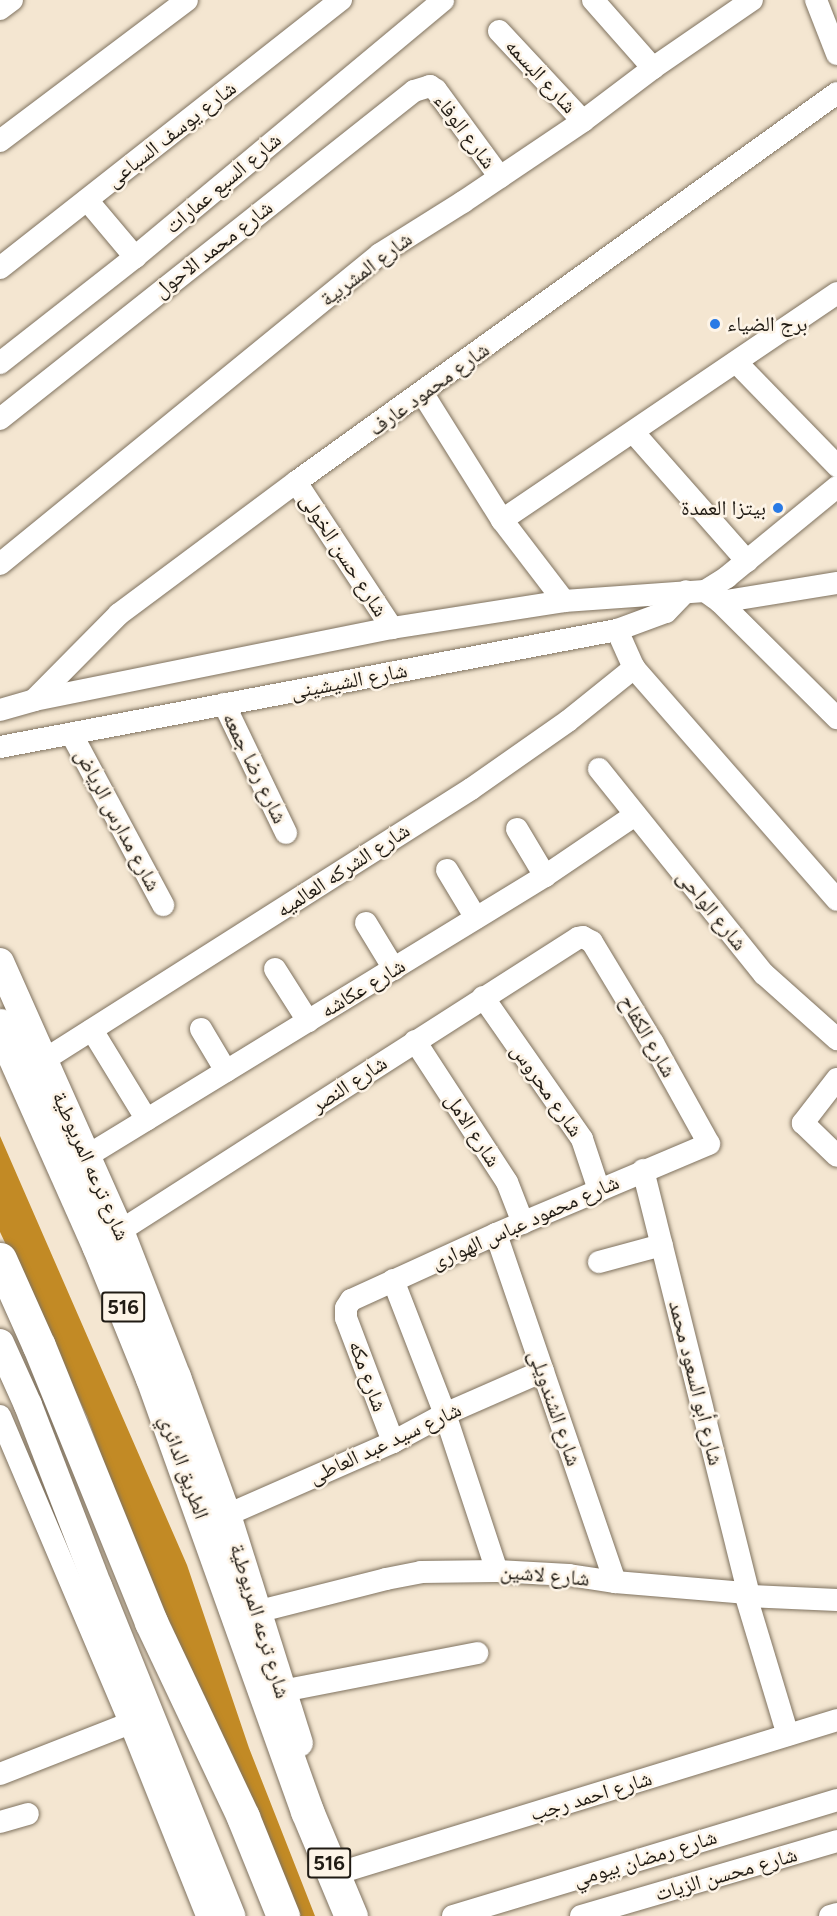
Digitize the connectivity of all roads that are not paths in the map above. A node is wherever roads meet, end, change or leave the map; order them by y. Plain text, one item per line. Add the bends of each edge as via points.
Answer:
1 (12, 0) edge
2 (187, 0) edge
3 (341, 0) edge
4 (443, 0) edge
5 (592, 0) edge
6 (752, 0) edge
7 (816, 0) edge
8 (729, 7) edge
9 (0, 9) edge
10 (499, 31) dead end
11 (837, 54) edge
12 (653, 68) junction
13 (430, 86) joint
14 (837, 93) edge
15 (583, 121) junction
16 (0, 141) edge
17 (500, 177) junction
18 (87, 200) junction
19 (135, 257) junction
20 (0, 268) edge
21 (837, 293) edge
22 (0, 363) edge
23 (737, 363) junction
24 (423, 394) junction
25 (0, 419) edge
26 (633, 433) junction
27 (837, 466) edge
28 (296, 482) junction
29 (837, 488) edge
30 (502, 520) junction
31 (747, 561) junction
32 (0, 564) edge
33 (837, 583) edge
34 (704, 595) junction
35 (564, 601) junction
36 (392, 628) junction
37 (617, 630) junction
38 (634, 668) junction
39 (34, 700) junction
40 (224, 704) junction
41 (0, 710) edge
42 (837, 718) edge
43 (72, 735) junction
44 (0, 747) edge
45 (599, 769) dead end
46 (635, 815) junction
47 (517, 829) dead end
48 (286, 833) dead end
49 (447, 870) dead end
50 (545, 876) junction
51 (837, 900) edge
52 (163, 905) dead end
53 (476, 918) junction
54 (366, 923) dead end
55 (578, 938) joint
56 (0, 962) edge
57 (275, 969) dead end
58 (394, 969) junction
59 (483, 997) junction
60 (308, 1021) junction
61 (0, 1025) edge
62 (201, 1029) dead end
63 (92, 1030) junction
64 (837, 1039) edge
65 (415, 1041) junction
66 (44, 1060) junction
67 (226, 1071) junction
68 (837, 1079) edge
69 (147, 1120) junction
70 (709, 1144) joint
71 (87, 1156) junction
72 (837, 1156) edge
73 (643, 1170) junction
74 (599, 1190) junction
75 (523, 1223) junction
76 (120, 1231) junction
77 (496, 1234) junction
78 (662, 1245) junction
79 (0, 1258) edge
80 (599, 1262) dead end
81 (393, 1280) junction
82 (346, 1308) joint
83 (0, 1343) edge
84 (543, 1371) junction
85 (445, 1414) junction
86 (0, 1416) edge
87 (393, 1442) junction
88 (227, 1515) junction
89 (497, 1571) junction
90 (615, 1582) junction
91 (747, 1594) junction
92 (837, 1600) edge
93 (93, 1606) junction
94 (256, 1612) junction
95 (477, 1653) dead end
96 (282, 1690) junction
97 (837, 1720) edge
98 (130, 1723) junction
99 (788, 1735) junction
100 (0, 1774) edge
101 (837, 1800) edge
102 (28, 1814) dead end
103 (0, 1822) edge
104 (837, 1841) edge
105 (345, 1871) junction
106 (837, 1914) edge
107 (207, 1916) edge
108 (231, 1916) edge
109 (283, 1916) edge
110 (351, 1916) edge
111 (364, 1916) edge
112 (453, 1916) edge
113 (581, 1916) edge
114 (830, 1916) edge

1 - 9 street
2 - 16 street
3 - 18 street, شارع يوسف السباعى
4 - 19 street, شارع السبع عمارات
5 - 12 street
6 - 8 street, شارع المشربية
7 - 11 street
8 - 12 street, شارع المشربية
10 - 15 street, شارع البسمه
12 - 15 street, شارع المشربية
13 - 17 street, شارع الوفاء via 441,94
13 - 25 street, شارع محمد الاحول via 414,91
14 - 24 street, شارع محمود عارف
15 - 17 street, شارع المشربية
17 - 32 street, شارع المشربية via 380,254
18 - 19 street
18 - 20 street, شارع يوسف السباعى
19 - 22 street, شارع السبع عمارات
21 - 23 street
23 - 26 street
23 - 27 street
24 - 28 street, شارع محمود عارف
24 - 30 street
26 - 30 street
26 - 31 street
28 - 36 street, شارع حسن الخولى
28 - 39 street, شارع محمود عارف via 119,614
29 - 31 street, شارع الشيشينى
30 - 35 street
31 - 34 street, شارع الشيشينى
33 - 34 street
34 - 35 street, شارع الشيشينى
34 - 37 street, شارع الشيشينى
34 - 42 street
35 - 36 street, شارع الشيشينى
36 - 39 street, شارع الشيشينى
37 - 38 street
37 - 40 street, شارع الشيشينى
38 - 51 street
38 - 63 street, شارع الشركه العالميه via 568,721 471,789
39 - 41 street, شارع الشيشينى
40 - 43 street, شارع الشيشينى
40 - 48 street, شارع رضا جمعه
43 - 44 street, شارع الشيشينى
43 - 52 street, شارع مدارس الرياض
45 - 46 street, شارع الواحى
46 - 50 street, شارع عكاشه
46 - 64 street, شارع الواحى via 769,979
47 - 50 street
49 - 53 street
50 - 53 street, شارع عكاشه
53 - 58 street, شارع عكاشه
54 - 58 street
55 - 59 street, شارع النصر
55 - 70 street, شارع الكفاح via 588,939 594,946
56 - 66 main road, شارع ترعه المريوطية
57 - 60 street
58 - 60 street, شارع عكاشه
59 - 65 street, شارع النصر
59 - 74 street, شارع محروس via 584,1142
60 - 67 street, شارع عكاشه
61 - 110 highway, الطريق الدائري / 516 via 153,1378 307,1811
62 - 67 street
63 - 66 street, شارع الشركه العالميه
63 - 69 street
65 - 75 street, شارع الامل via 510,1187
65 - 76 street, شارع النصر
66 - 71 main road, شارع ترعه المريوطية
67 - 69 street, شارع عكاشه
68 - 72 street via 803,1123
69 - 71 street, شارع عكاشه
70 - 73 street, شارع محمود عباس الهوارى
71 - 76 main road, شارع ترعه المريوطية
73 - 74 street, شارع محمود عباس الهوارى
73 - 78 street, شارع أبو السعود محمد
74 - 75 street, شارع محمود عباس الهوارى
75 - 77 street, شارع محمود عباس الهوارى
76 - 88 main road, شارع ترعه المريوطية
77 - 81 street, شارع محمود عباس الهوارى
77 - 84 street, شارع الشندويلى
78 - 80 street
78 - 91 street, شارع أبو السعود محمد
79 - 109 highway via 151,1622 243,1817
81 - 82 street, شارع محمود عباس الهوارى via 351,1300
81 - 85 street
82 - 87 street, شارع مكه via 346,1318
83 - 93 main road via 28,1405
84 - 85 street, شارع سيد عبد العاطى
84 - 90 street, شارع الشندويلى
85 - 87 street, شارع سيد عبد العاطى
85 - 89 street
86 - 93 street
87 - 88 street, شارع سيد عبد العاطى
88 - 94 main road, شارع ترعه المريوطية
89 - 90 street, شارع لاشين
89 - 94 street, شارع لاشين via 412,1574
90 - 91 street, شارع لاشين
91 - 92 street, شارع لاشين
91 - 99 street, شارع أبو السعود محمد
93 - 98 street
93 - 108 main road
94 - 96 main road, شارع ترعه المريوطية
95 - 96 street
96 - 105 main road, شارع ترعه المريوطية via 317,1800
97 - 99 street, شارع احمد رجب
98 - 100 street
98 - 107 street
99 - 105 street, شارع احمد رجب
101 - 112 street, شارع رمضان بيومي
102 - 103 street
104 - 113 street, شارع محسن الزيات
105 - 111 main road, شارع ترعه المريوطية
106 - 114 street

